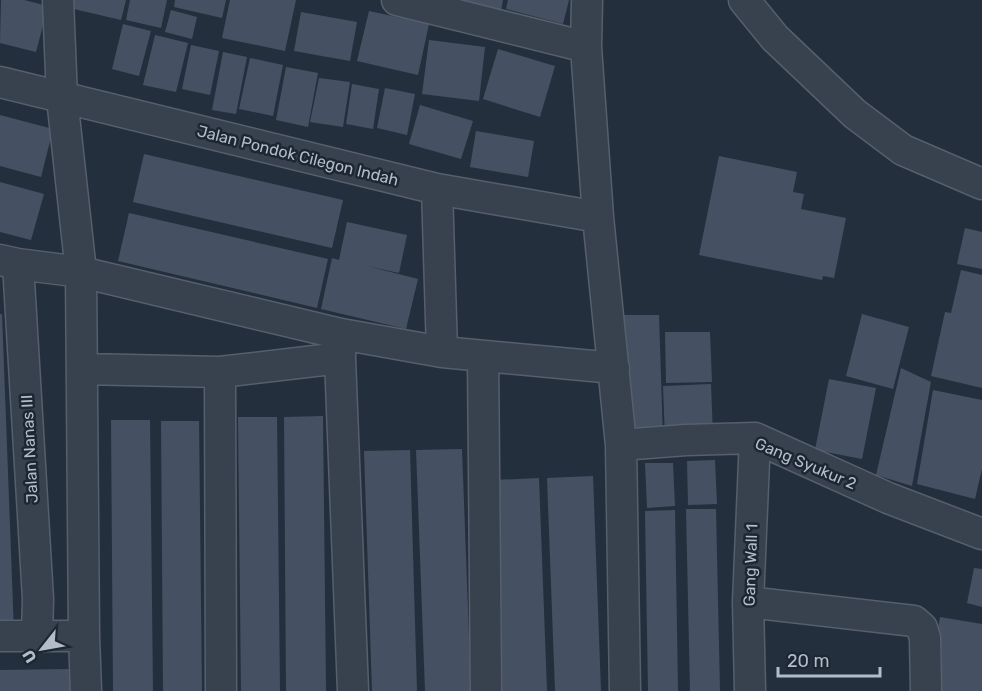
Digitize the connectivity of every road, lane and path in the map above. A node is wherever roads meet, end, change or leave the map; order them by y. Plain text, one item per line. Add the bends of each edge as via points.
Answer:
1 (58, 0) edge
2 (397, 0) edge
3 (587, 0) edge
4 (744, 0) edge
5 (586, 47) junction
6 (0, 82) edge
7 (62, 98) junction
8 (982, 184) edge
9 (437, 189) junction
10 (598, 217) junction
11 (9, 262) edge
12 (81, 272) junction
13 (341, 346) junction
14 (442, 352) junction
15 (483, 356) junction
16 (614, 368) junction
17 (83, 369) junction
18 (220, 372) junction
19 (755, 438) junction
20 (621, 445) junction
21 (982, 534) edge
22 (748, 602) junction
23 (37, 635) junction
24 (0, 636) edge
25 (84, 636) junction
26 (86, 691) edge
27 (221, 691) edge
28 (353, 691) edge
29 (486, 691) edge
30 (625, 691) edge
31 (750, 691) edge
32 (926, 691) edge

1 - 7 street
2 - 5 street
3 - 5 street
4 - 8 street via 775,38 863,120 903,150
5 - 10 street
6 - 7 street, Jalan Pondok Cilegon Indah
7 - 9 street, Jalan Pondok Cilegon Indah
7 - 12 street
9 - 10 street, Jalan Pondok Cilegon Indah
9 - 14 street
10 - 16 street
11 - 12 street
11 - 23 street, Jalan Nanas III via 38,599
12 - 13 street
12 - 17 street
13 - 14 street
13 - 18 street
13 - 28 street
14 - 15 street
15 - 16 street
15 - 29 street
16 - 20 street
17 - 18 street
17 - 25 street
18 - 27 street
19 - 20 street, Gang Syukur 2
19 - 21 street, Gang Syukur 2 via 888,498
19 - 22 street, Gang Wall 1
20 - 30 street
22 - 31 street, Gang Wall 1
22 - 32 street via 914,621 922,627 925,638
23 - 24 street
23 - 25 street
25 - 26 street

